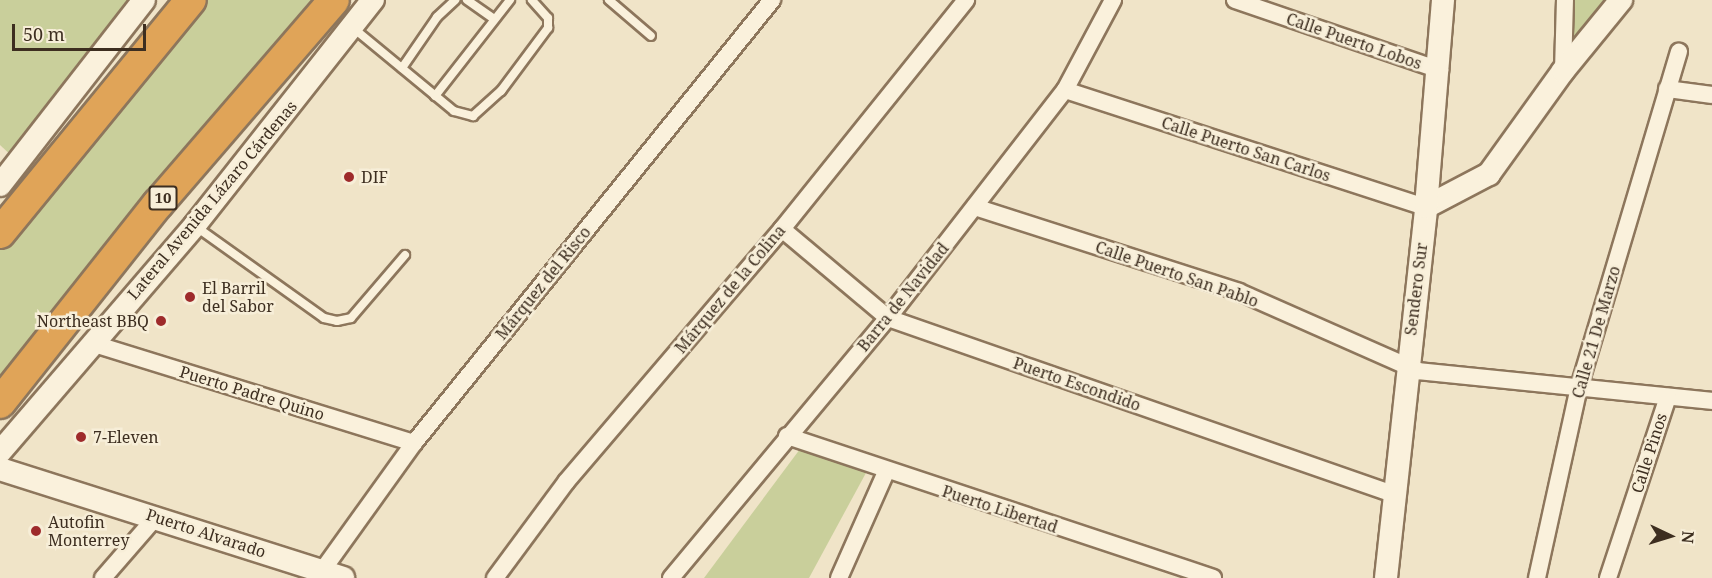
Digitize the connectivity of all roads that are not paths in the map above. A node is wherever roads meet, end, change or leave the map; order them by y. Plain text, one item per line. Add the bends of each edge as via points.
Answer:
1 (144, 0) edge
2 (191, 0) edge
3 (334, 0) edge
4 (373, 0) edge
5 (455, 0) edge
6 (467, 0) edge
7 (510, 0) edge
8 (532, 0) edge
9 (609, 0) edge
10 (772, 0) edge
11 (966, 0) edge
12 (1113, 0) edge
13 (1235, 0) edge
14 (1443, 0) edge
15 (1565, 0) edge
16 (1621, 0) edge
17 (493, 18) junction
18 (352, 27) junction
19 (651, 36) dead end
20 (1679, 52) dead end
21 (402, 68) junction
22 (1440, 70) junction
23 (1563, 71) junction
24 (1666, 89) junction
25 (1065, 90) junction
26 (1712, 95) edge
27 (435, 96) junction
28 (2, 177) edge
29 (975, 207) junction
30 (1426, 207) junction
31 (195, 225) junction
32 (782, 229) junction
33 (0, 233) edge
34 (405, 255) dead end
35 (888, 318) junction
36 (90, 343) junction
37 (1407, 366) junction
38 (1579, 387) junction
39 (1668, 397) junction
40 (1712, 401) edge
41 (0, 403) edge
42 (787, 436) junction
43 (414, 443) junction
44 (0, 452) edge
45 (0, 469) edge
46 (886, 472) junction
47 (1396, 495) junction
48 (156, 517) junction
49 (333, 575) edge
50 (103, 578) edge
51 (495, 578) edge
52 (671, 578) edge
53 (839, 578) edge
54 (1213, 578) edge
55 (1386, 578) edge
56 (1537, 578) edge
57 (1608, 578) edge

1 - 28 street
2 - 33 highway
3 - 41 highway, 10 via 150,213
4 - 18 street, Lateral Avenida Lázaro Cárdenas
5 - 21 lane via 437,17
6 - 17 lane
7 - 17 lane
8 - 27 lane via 548,18 548,28 501,91 473,116 465,117
9 - 19 lane
10 - 43 street, Márquez del Risco
11 - 32 street, Márquez de la Colina
12 - 25 street, Barra de Navidad
13 - 22 street, Calle Puerto Lobos
14 - 22 street, Sendero Sur
15 - 23 street
16 - 23 street
17 - 27 lane
18 - 21 lane
18 - 31 street, Lateral Avenida Lázaro Cárdenas
20 - 24 street, Calle 21 De Marzo
21 - 27 lane
22 - 30 street, Sendero Sur
23 - 30 street via 1489,174
24 - 26 street
24 - 38 street, Calle 21 De Marzo
25 - 29 street, Barra de Navidad
25 - 30 street, Calle Puerto San Carlos
29 - 35 street, Barra de Navidad
29 - 37 street, Calle Puerto San Pablo via 1239,292
30 - 37 street, Sendero Sur
31 - 34 lane via 324,318 337,321 351,318
31 - 36 street, Lateral Avenida Lázaro Cárdenas
32 - 35 street, Puerto Escondido
32 - 51 street, Márquez de la Colina via 566,482
35 - 42 street, Barra de Navidad
35 - 47 street, Puerto Escondido
36 - 43 street, Puerto Padre Quino
36 - 44 street, Lateral Avenida Lázaro Cárdenas
37 - 38 street, Calle Puerto San Pablo via 1434,375
37 - 47 street, Sendero Sur
38 - 39 street, Calle Puerto San Pablo
38 - 56 street, Calle 21 De Marzo
39 - 40 street, Calle Puerto San Pablo
39 - 57 street, Calle Pinos
42 - 46 street, Puerto Libertad
42 - 52 street, Barra de Navidad
43 - 49 street, Márquez del Risco
45 - 48 street, Puerto Alvarado
46 - 53 street
46 - 54 street, Puerto Libertad
47 - 55 street, Sendero Sur
48 - 49 street, Puerto Alvarado
48 - 50 street

